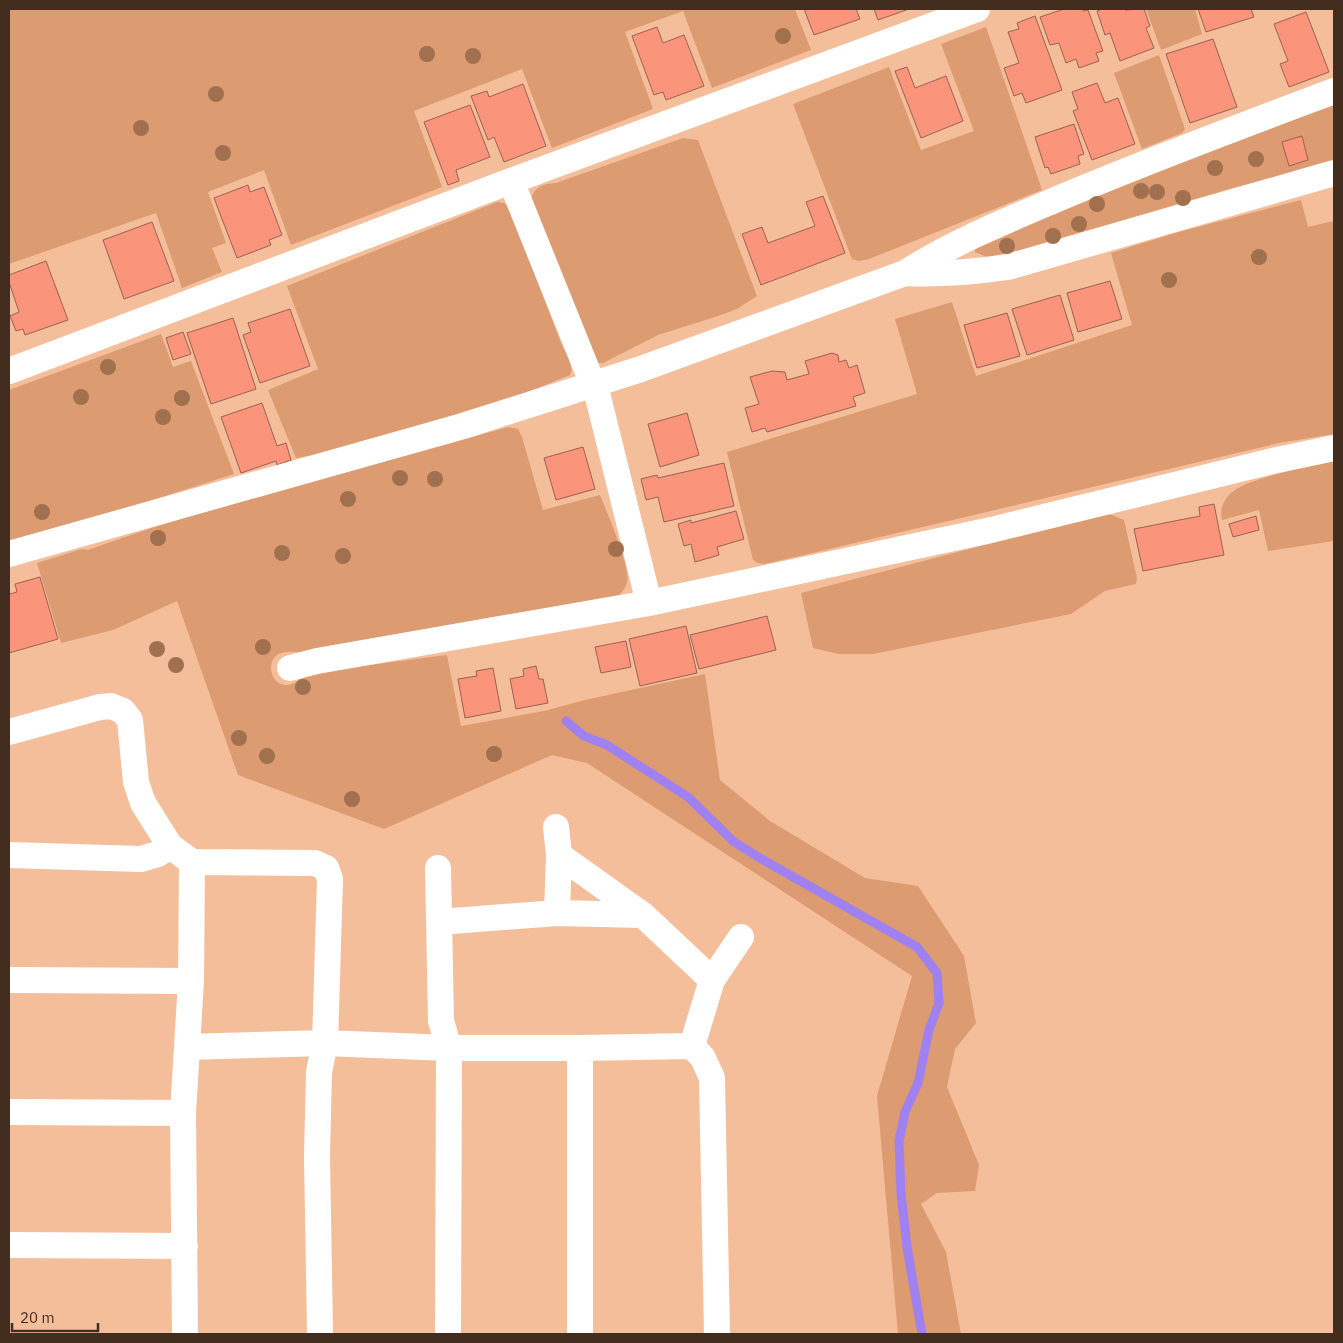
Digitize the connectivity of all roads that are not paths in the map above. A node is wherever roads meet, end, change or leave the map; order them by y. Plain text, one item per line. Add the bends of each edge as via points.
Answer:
1 (977, 9) edge
2 (1334, 91) edge
3 (1334, 173) edge
4 (511, 181) junction
5 (905, 273) junction
6 (9, 371) edge
7 (594, 384) junction
8 (1334, 448) edge
9 (9, 554) edge
10 (649, 603) junction
11 (290, 668) dead end
12 (9, 732) edge
13 (556, 827) dead end
14 (170, 846) junction
15 (9, 854) edge
16 (560, 855) junction
17 (192, 862) junction
18 (438, 868) dead end
19 (557, 913) junction
20 (643, 915) junction
21 (439, 922) junction
22 (741, 937) dead end
23 (9, 980) edge
24 (712, 980) junction
25 (190, 981) junction
26 (324, 1043) junction
27 (692, 1046) junction
28 (187, 1047) junction
29 (449, 1048) junction
30 (580, 1048) junction
31 (9, 1112) edge
32 (183, 1113) junction
33 (9, 1245) edge
34 (185, 1246) junction
35 (185, 1334) edge
36 (320, 1334) edge
37 (448, 1334) edge
38 (580, 1334) edge
39 (717, 1334) edge

1 - 4 street
2 - 5 street via 1010,219
3 - 5 street via 1008,267 970,273
4 - 6 street
4 - 7 street
5 - 7 street
7 - 9 street via 463,426
7 - 10 street
8 - 10 street via 991,530
10 - 11 street
12 - 14 street via 100,707 111,706 123,711 130,720 136,782 143,803
13 - 16 street
14 - 15 street via 141,859
14 - 17 street
16 - 19 street
16 - 20 street
17 - 25 street
17 - 26 street via 315,863 326,868 330,879
18 - 21 street
19 - 20 street
19 - 21 street
20 - 24 street
21 - 29 street via 440,1021
22 - 24 street
23 - 25 street
24 - 27 street
25 - 28 street
26 - 28 street
26 - 29 street
26 - 36 street via 319,1072 317,1147
27 - 30 street
27 - 39 street via 703,1058 712,1078
28 - 32 street
29 - 30 street
29 - 37 street
30 - 38 street
31 - 32 street
32 - 34 street
33 - 34 street
34 - 35 street

